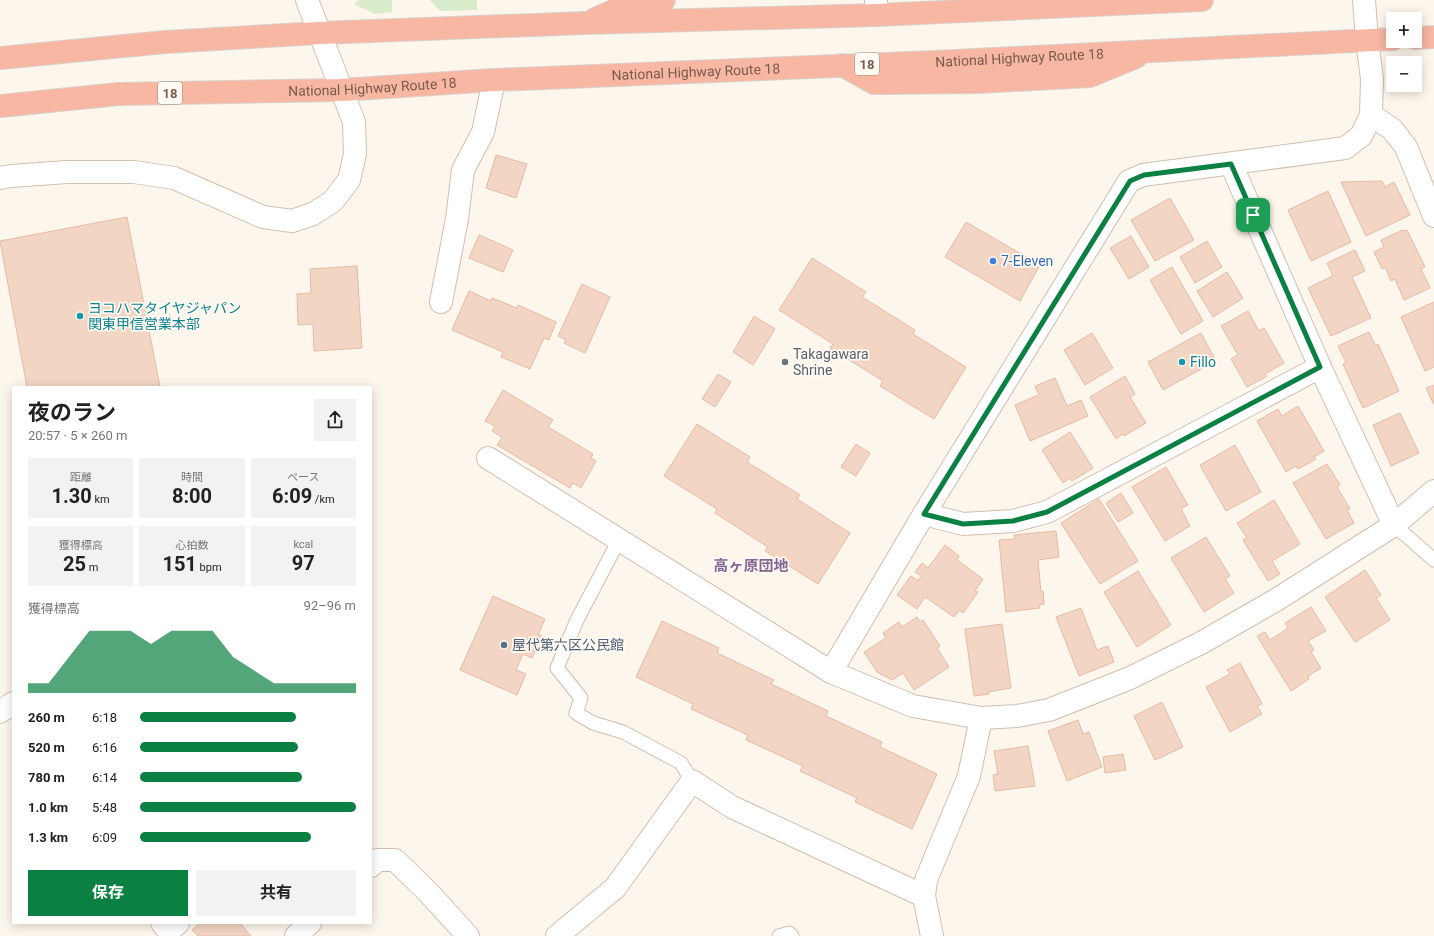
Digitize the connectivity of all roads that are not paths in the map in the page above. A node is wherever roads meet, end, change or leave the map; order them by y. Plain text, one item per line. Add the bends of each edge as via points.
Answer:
1 (307, 0) edge
2 (664, 0) edge
3 (827, 0) edge
4 (1202, 0) edge
5 (1364, 0) edge
6 (873, 10) edge
7 (585, 23) junction
8 (319, 33) junction
9 (1434, 37) edge
10 (1422, 38) edge
11 (1386, 39) edge
12 (1367, 40) junction
13 (0, 58) edge
14 (494, 80) junction
15 (341, 90) junction
16 (0, 106) edge
17 (1371, 115) junction
18 (1231, 164) junction
19 (0, 178) edge
20 (1433, 209) edge
21 (441, 302) dead end
22 (1320, 367) junction
23 (488, 458) dead end
24 (1434, 491) edge
25 (924, 514) junction
26 (1394, 525) junction
27 (619, 540) junction
28 (1434, 560) edge
29 (831, 672) junction
30 (12, 704) edge
31 (0, 712) edge
32 (981, 718) junction
33 (692, 781) junction
34 (373, 860) edge
35 (924, 896) junction
36 (309, 924) edge
37 (296, 936) edge
38 (468, 936) edge
39 (557, 936) edge
40 (779, 936) edge
41 (792, 936) edge
42 (932, 936) edge

1 - 8 street
2 - 7 highway via 634,2
3 - 6 highway
4 - 6 highway
5 - 12 street
6 - 7 highway
7 - 8 highway
8 - 13 highway via 165,42
8 - 15 street
9 - 10 highway
11 - 12 highway, National Highway Route 18 / 18
12 - 14 highway, National Highway Route 18 / 18
12 - 17 street via 1372,79
14 - 15 highway, National Highway Route 18 / 18
14 - 21 street via 483,132 463,170 457,219
15 - 16 highway, National Highway Route 18 / 18 via 119,94
15 - 19 street via 354,122 355,154 349,180 332,201 313,214 292,221 263,217 174,178 134,172 67,172
17 - 18 street via 1360,136 1345,148
17 - 20 street via 1392,129 1406,147
18 - 22 street
18 - 25 street via 1144,175 1130,181
22 - 25 street via 1047,512 1013,521 963,524
22 - 26 street
23 - 27 street
24 - 26 street
25 - 29 street
26 - 28 lane
26 - 32 street via 1276,600 1201,643 1130,678 1049,710 1017,716
27 - 29 street
27 - 33 lane via 577,620 557,668 581,698 576,713 593,723 623,732 681,763
29 - 32 street via 913,706
30 - 31 street
32 - 35 street via 969,776 926,880
33 - 35 street via 732,807
33 - 39 street via 614,888
34 - 38 street via 395,860
35 - 42 street
36 - 37 street
40 - 41 lane via 789,933

